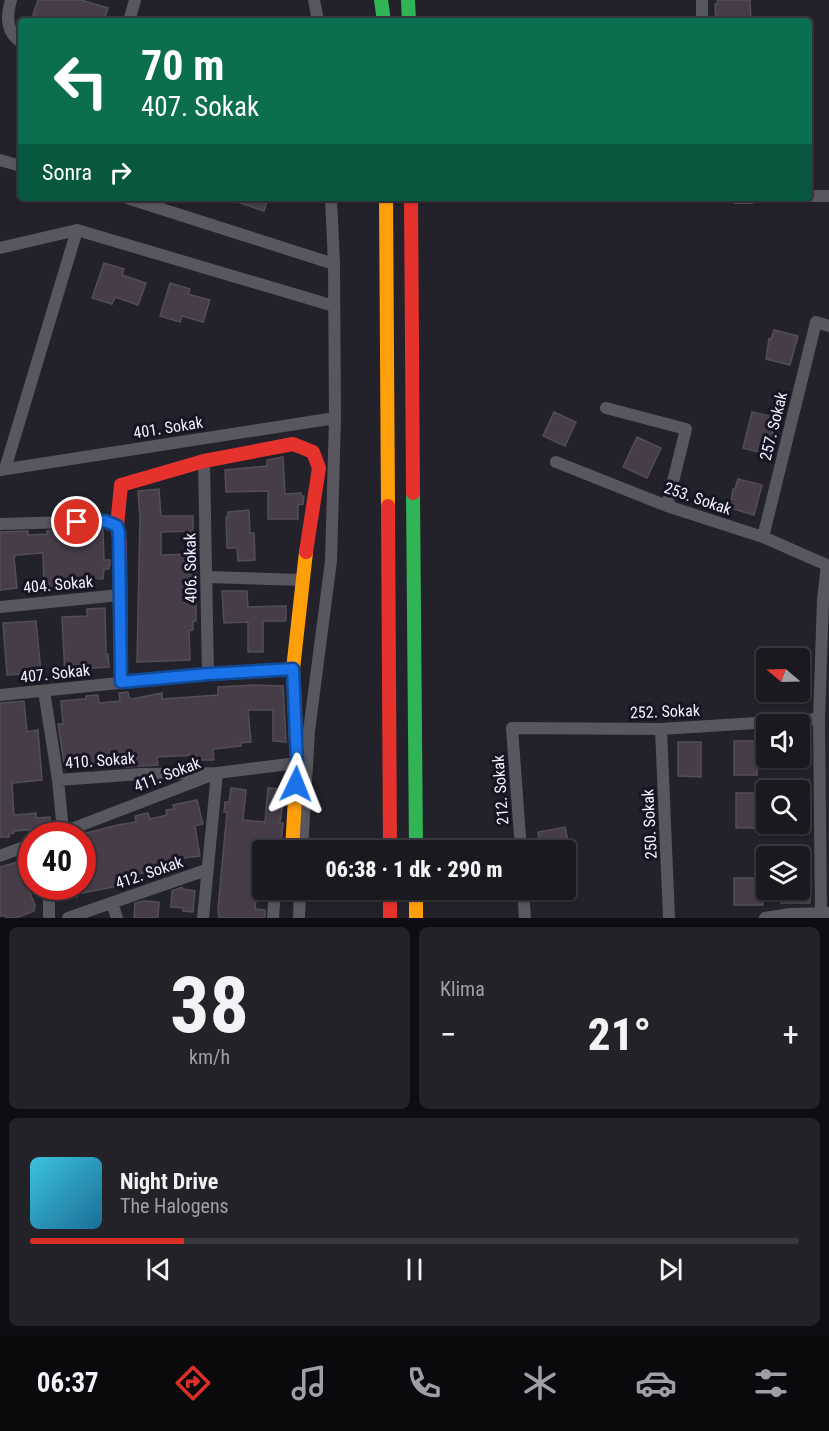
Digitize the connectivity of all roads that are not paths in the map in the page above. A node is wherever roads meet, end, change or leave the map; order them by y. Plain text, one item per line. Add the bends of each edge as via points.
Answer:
1 (11, 0) edge
2 (135, 0) edge
3 (314, 0) edge
4 (383, 0) edge
5 (408, 0) edge
6 (702, 0) edge
7 (130, 18) edge
8 (317, 18) edge
9 (385, 18) edge
10 (409, 18) edge
11 (702, 18) edge
12 (18, 40) edge
13 (0, 160) edge
14 (18, 165) edge
15 (812, 196) edge
16 (829, 196) edge
17 (136, 201) edge
18 (331, 201) edge
19 (386, 201) edge
20 (411, 201) edge
21 (77, 231) junction
22 (0, 248) edge
23 (334, 264) junction
24 (334, 306) junction
25 (829, 326) edge
26 (606, 408) dead end
27 (335, 417) junction
28 (204, 460) junction
29 (556, 462) dead end
30 (3, 470) edge
31 (667, 506) junction
32 (0, 524) edge
33 (117, 526) junction
34 (763, 537) junction
35 (828, 565) edge
36 (207, 577) junction
37 (302, 580) junction
38 (120, 595) junction
39 (0, 607) edge
40 (293, 669) junction
41 (208, 674) junction
42 (121, 682) junction
43 (44, 691) junction
44 (0, 695) edge
45 (819, 719) junction
46 (512, 728) joint
47 (661, 729) junction
48 (297, 763) junction
49 (217, 773) junction
50 (58, 780) junction
51 (58, 822) edge
52 (87, 822) edge
53 (293, 840) edge
54 (303, 840) edge
55 (390, 840) edge
56 (416, 840) edge
57 (519, 840) edge
58 (18, 849) edge
59 (0, 856) edge
60 (206, 870) junction
61 (49, 900) edge
62 (275, 900) edge
63 (300, 900) edge
64 (390, 900) edge
65 (416, 900) edge
66 (524, 900) edge
67 (112, 903) junction
68 (824, 915) edge
69 (49, 918) edge
70 (68, 918) edge
71 (117, 918) edge
72 (203, 918) edge
73 (273, 918) edge
74 (299, 918) edge
75 (390, 918) edge
76 (416, 918) edge
77 (525, 918) edge
78 (669, 918) edge
79 (765, 918) edge

1 - 12 street via 7,12 9,28
2 - 7 street
3 - 8 street
4 - 9 main road
5 - 10 main road
6 - 11 street
13 - 14 street
15 - 16 street
17 - 23 street
18 - 23 street
19 - 55 main road
20 - 56 main road
21 - 22 street
21 - 24 street
21 - 30 street
23 - 24 street
24 - 27 street
25 - 34 street, 257. Sokak via 816,322
26 - 31 street via 686,429
27 - 30 street, 401. Sokak
27 - 54 street via 331,561 309,731
28 - 33 main road via 121,485
28 - 36 street, 406. Sokak
28 - 37 main road via 293,444 313,452 319,468
29 - 31 street, 253. Sokak
31 - 34 street, 253. Sokak
32 - 33 street via 97,521
33 - 38 main road
34 - 35 street, 253. Sokak
35 - 45 street via 823,599
36 - 37 street
36 - 41 street, 406. Sokak
37 - 40 main road
38 - 39 street, 404. Sokak
38 - 42 main road
40 - 41 street, 407. Sokak
40 - 48 main road
41 - 42 street, 407. Sokak
42 - 43 street, 407. Sokak
43 - 44 street, 407. Sokak
43 - 50 street
45 - 47 street, 252. Sokak
45 - 68 street
46 - 47 street, 252. Sokak
46 - 57 street, 212. Sokak
47 - 78 street, 250. Sokak
48 - 49 street, 411. Sokak
48 - 53 main road
49 - 50 street, 410. Sokak
49 - 52 street, 411. Sokak
49 - 60 street
50 - 51 street
58 - 59 street
60 - 67 street, 412. Sokak
60 - 72 street
61 - 69 street
62 - 73 street
63 - 74 street
64 - 75 main road
65 - 76 main road
66 - 77 street
67 - 70 street, 412. Sokak
67 - 71 street
68 - 79 street

